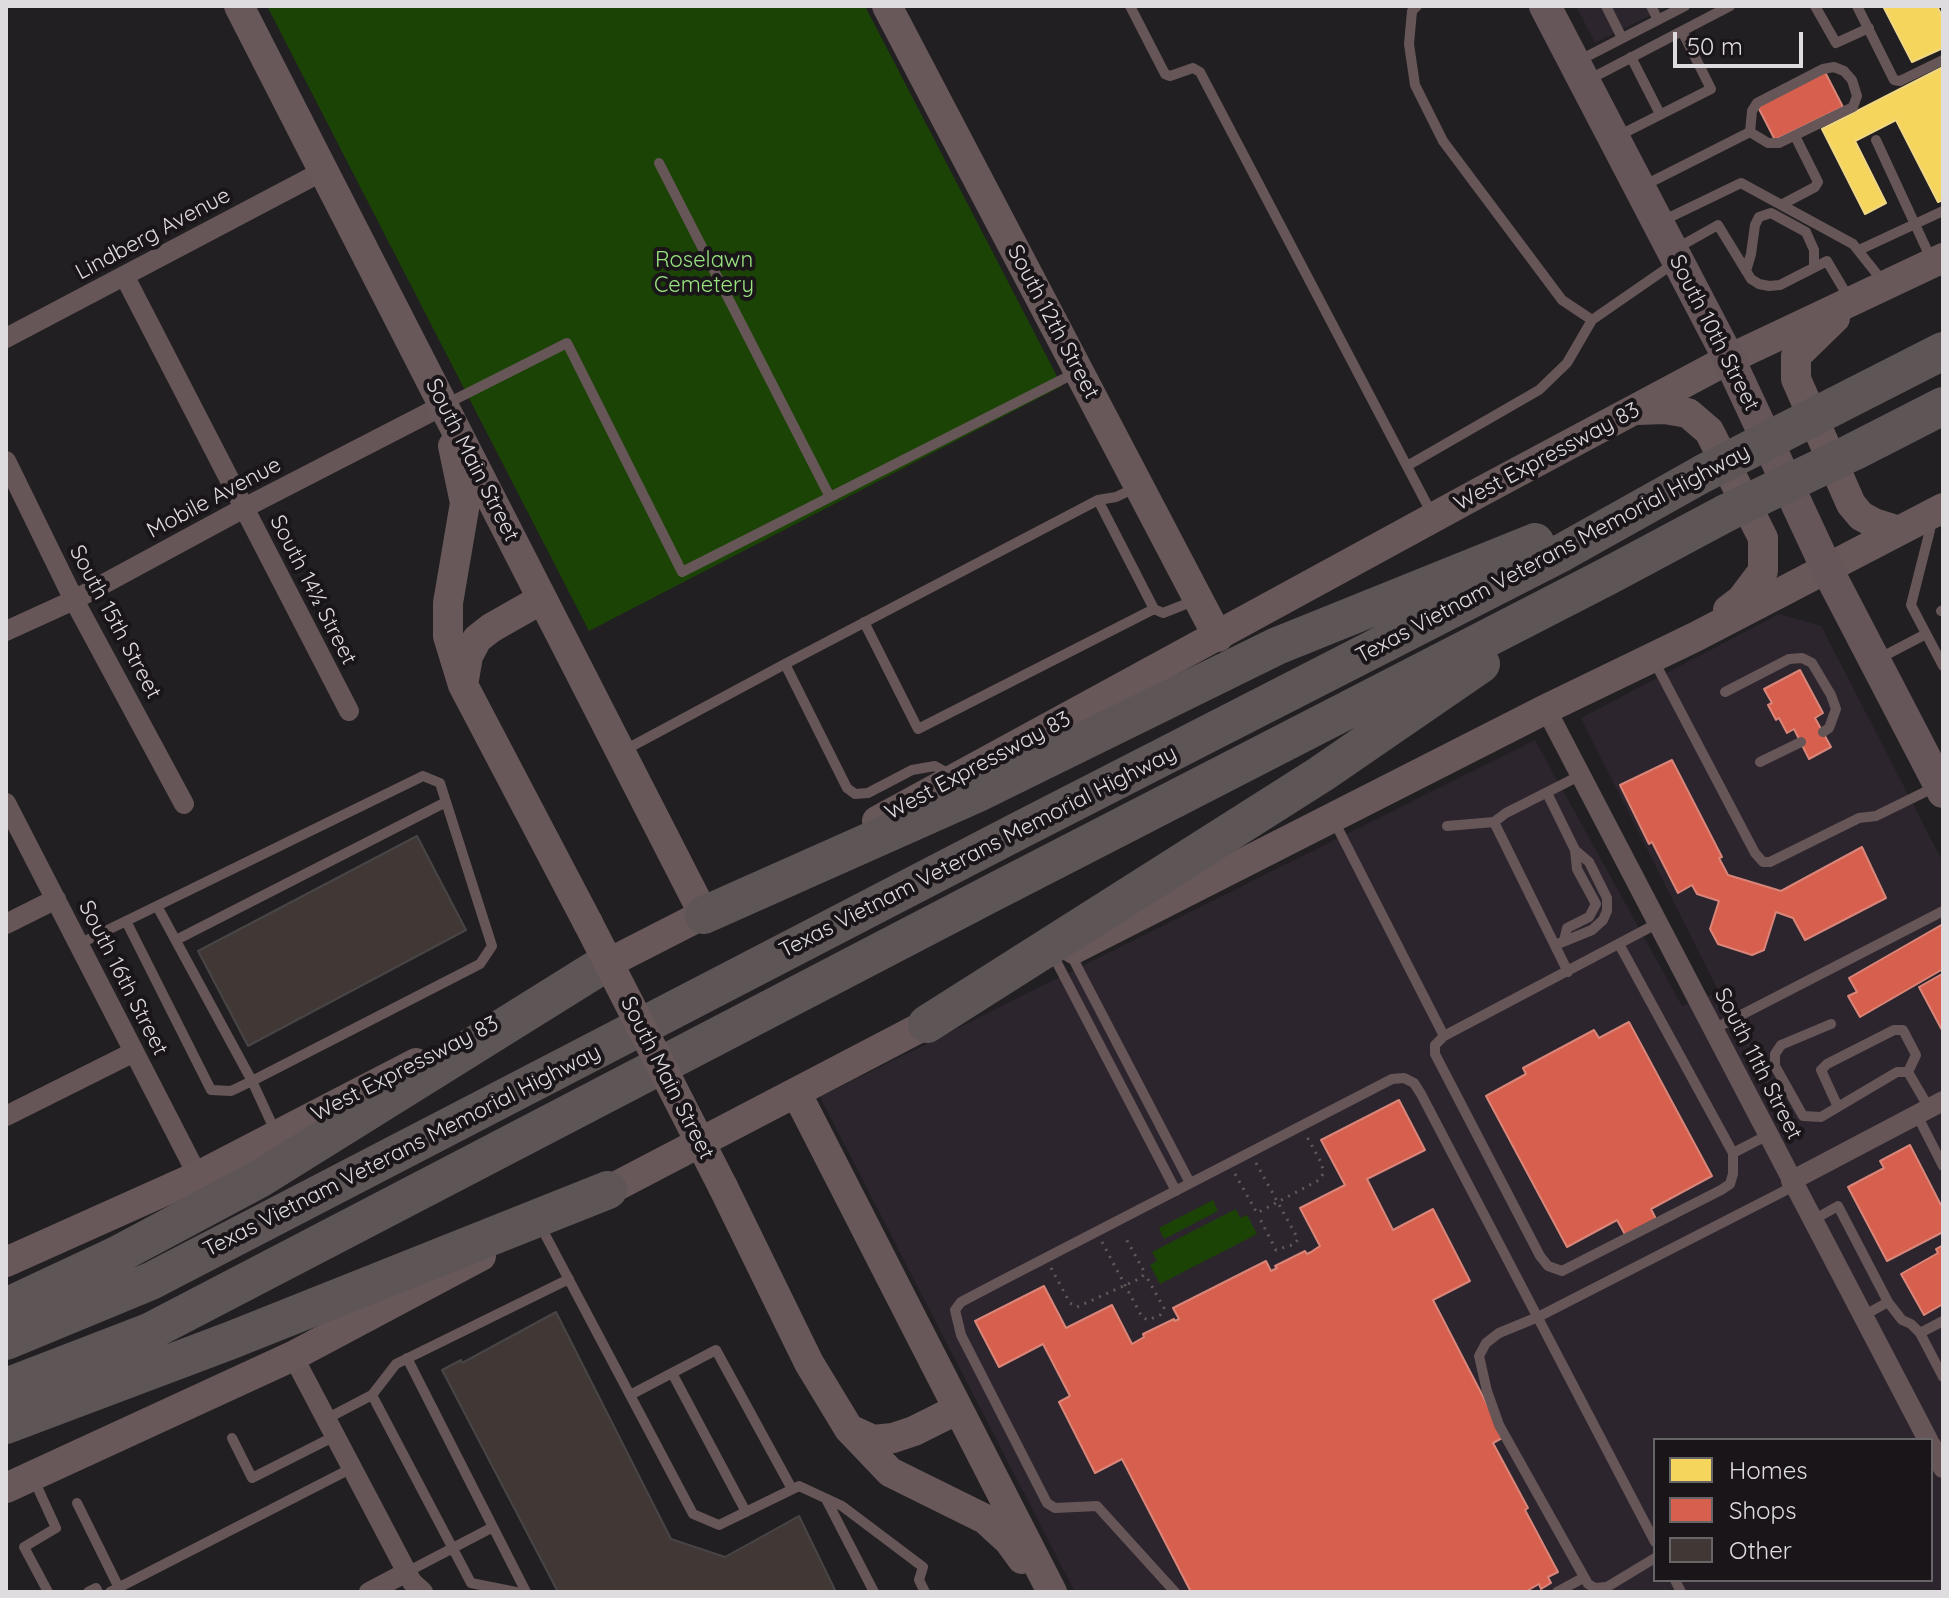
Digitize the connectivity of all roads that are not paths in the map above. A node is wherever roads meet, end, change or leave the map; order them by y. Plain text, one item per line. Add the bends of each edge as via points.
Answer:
1 (239, 6) edge
2 (887, 6) edge
3 (1130, 6) edge
4 (1417, 6) edge
5 (1545, 6) edge
6 (1606, 6) edge
7 (1651, 6) edge
8 (1687, 6) edge
9 (1730, 6) edge
10 (1815, 6) edge
11 (1857, 6) edge
12 (1658, 20) junction
13 (1697, 22) junction
14 (1643, 27) junction
15 (1869, 28) junction
16 (1682, 31) junction
17 (1622, 38) junction
18 (1653, 46) junction
19 (1631, 57) junction
20 (1943, 60) edge
21 (1579, 72) junction
22 (1660, 114) junction
23 (1750, 132) junction
24 (1795, 136) junction
25 (1614, 138) junction
26 (1876, 140) dead end
27 (659, 163) dead end
28 (323, 171) junction
29 (1640, 188) junction
30 (1781, 205) junction
31 (1943, 211) edge
32 (1915, 224) junction
33 (1670, 245) junction
34 (1859, 250) junction
35 (1938, 260) edge
36 (1814, 267) junction
37 (1746, 271) junction
38 (125, 277) junction
39 (1886, 285) junction
40 (1851, 302) junction
41 (1592, 320) junction
42 (6, 338) edge
43 (1943, 351) edge
44 (1729, 359) junction
45 (1079, 371) junction
46 (444, 405) junction
47 (1943, 406) edge
48 (1634, 410) junction
49 (1943, 426) edge
50 (1855, 451) junction
51 (6, 461) edge
52 (1407, 466) junction
53 (1704, 473) junction
54 (1139, 486) junction
55 (830, 497) junction
56 (1098, 500) junction
57 (244, 508) junction
58 (1434, 518) junction
59 (1928, 524) edge
60 (1827, 569) junction
61 (1608, 576) junction
62 (542, 599) junction
63 (1198, 599) junction
64 (74, 600) junction
65 (1154, 609) junction
66 (864, 622) junction
67 (6, 631) edge
68 (1218, 637) junction
69 (1695, 637) junction
70 (1930, 639) junction
71 (1652, 657) junction
72 (1875, 661) junction
73 (785, 664) junction
74 (1943, 666) edge
75 (463, 685) junction
76 (1725, 692) dead end
77 (1546, 709) junction
78 (349, 711) dead end
79 (1823, 732) dead end
80 (1801, 742) dead end
81 (621, 752) junction
82 (1760, 762) dead end
83 (1581, 775) junction
84 (950, 781) junction
85 (1941, 788) edge
86 (1547, 793) junction
87 (446, 802) junction
88 (6, 803) edge
89 (184, 804) dead end
90 (1332, 818) junction
91 (1494, 822) junction
92 (1447, 826) dead end
93 (56, 899) junction
94 (157, 906) junction
95 (704, 915) junction
96 (1939, 917) edge
97 (126, 921) junction
98 (1658, 923) junction
99 (6, 924) edge
100 (176, 940) junction
101 (79, 944) junction
102 (1560, 944) junction
103 (1619, 944) junction
104 (1062, 955) junction
105 (593, 971) junction
106 (1568, 972) junction
107 (927, 1024) junction
108 (1831, 1024) dead end
109 (1714, 1029) junction
110 (1444, 1036) junction
111 (134, 1052) junction
112 (1908, 1072) junction
113 (252, 1081) junction
114 (797, 1094) junction
115 (1837, 1105) junction
116 (1930, 1108) edge
117 (6, 1116) edge
118 (277, 1135) junction
119 (1768, 1135) junction
120 (1733, 1153) junction
121 (1943, 1166) edge
122 (198, 1176) junction
123 (1190, 1183) junction
124 (1793, 1183) junction
125 (608, 1190) junction
126 (1176, 1191) junction
127 (1812, 1220) junction
128 (540, 1225) junction
129 (6, 1262) edge
130 (569, 1279) junction
131 (1888, 1302) junction
132 (6, 1307) edge
133 (1863, 1316) junction
134 (1538, 1317) junction
135 (1943, 1321) edge
136 (1920, 1333) junction
137 (6, 1341) edge
138 (293, 1356) junction
139 (407, 1358) junction
140 (672, 1373) junction
141 (1943, 1377) edge
142 (6, 1387) edge
143 (632, 1394) junction
144 (372, 1395) junction
145 (958, 1409) junction
146 (6, 1425) edge
147 (330, 1428) junction
148 (849, 1429) junction
149 (232, 1438) dead end
150 (1927, 1438) edge
151 (1933, 1449) edge
152 (352, 1468) junction
153 (1943, 1468) edge
154 (19, 1482) edge
155 (792, 1489) junction
156 (826, 1499) junction
157 (77, 1503) dead end
158 (746, 1512) junction
159 (493, 1527) junction
160 (1653, 1538) edge
161 (453, 1548) junction
162 (1653, 1559) edge
163 (1583, 1578) junction
164 (413, 1585) edge
165 (116, 1591) edge
166 (48, 1592) edge
167 (88, 1592) edge
168 (98, 1592) edge
169 (369, 1592) edge
170 (516, 1592) edge
171 (526, 1592) edge
172 (874, 1592) edge
173 (925, 1592) edge
174 (1050, 1592) edge
175 (1175, 1592) edge
176 (1557, 1592) edge

1 - 28 main road, South Main Street
2 - 45 main road, South 12th Street
3 - 52 lane via 1165,74 1193,68 1200,72
4 - 41 lane via 1409,44 1415,85 1443,141 1562,300
5 - 21 main road, South 10th Street
6 - 17 lane
7 - 12 lane
8 - 12 lane
8 - 13 lane
9 - 13 lane
10 - 15 lane via 1836,43
11 - 15 lane
12 - 14 lane
13 - 16 lane
14 - 17 lane
14 - 18 lane
15 - 20 lane via 1897,81
16 - 18 lane
16 - 22 lane via 1711,89
17 - 21 lane
18 - 19 lane
19 - 21 lane
19 - 22 lane
21 - 25 main road, South 10th Street
22 - 25 lane
23 - 24 lane via 1774,143
23 - 24 lane via 1754,106 1761,100 1823,69 1844,71 1854,85 1855,104
23 - 29 lane
24 - 30 lane via 1818,182
25 - 29 main road, South 10th Street
26 - 32 lane
27 - 55 lane
28 - 38 street, Lindberg Avenue
28 - 46 main road, South Main Street
29 - 33 main road, South 10th Street
30 - 33 lane via 1741,183
30 - 34 lane
31 - 32 lane
32 - 34 lane
32 - 35 lane
33 - 37 lane via 1718,225
33 - 41 lane
33 - 44 main road, South 10th Street
34 - 39 lane
35 - 39 main road, West Expressway 83
36 - 37 lane via 1769,286
36 - 37 lane via 1806,232 1771,213 1755,225
36 - 40 lane via 1827,261
38 - 42 street, Lindberg Avenue
38 - 57 street, South 14½ Street
39 - 40 main road, West Expressway 83
40 - 44 main road, West Expressway 83
40 - 59 main road via 1801,350 1794,362 1796,379 1861,516 1874,523
41 - 52 lane via 1567,363 1539,390
43 - 53 highway, Texas Vietnam Veterans Memorial Highway, bridge
44 - 48 main road, West Expressway 83
44 - 60 main road, South 10th Street
45 - 54 main road, South 12th Street
45 - 55 lane
46 - 55 lane via 567,343 682,572
46 - 57 street, Mobile Avenue
46 - 62 main road, South Main Street
46 - 75 main road, South Main Street via 465,503 448,614 448,636
47 - 50 highway, Texas Vietnam Veterans Memorial Highway
48 - 58 main road, West Expressway 83
48 - 69 main road via 1688,413 1709,431 1763,538 1763,571 1741,600
49 - 50 highway via 1901,447
50 - 61 highway, Texas Vietnam Veterans Memorial Highway, bridge
51 - 64 street, South 15th Street
52 - 58 lane
53 - 95 highway via 1277,646 976,794
53 - 137 highway, Texas Vietnam Veterans Memorial Highway via 1563,552 165,1274
54 - 56 lane
54 - 63 main road, South 12th Street
56 - 65 lane
56 - 66 lane
57 - 64 street, Mobile Avenue
57 - 78 street, South 14½ Street
58 - 68 main road, West Expressway 83
59 - 60 main road
59 - 70 lane via 1916,599
60 - 69 main road
60 - 72 main road, South 10th Street
61 - 107 highway via 1321,774
61 - 142 highway, Texas Vietnam Veterans Memorial Highway via 149,1332
62 - 75 main road via 477,639
62 - 81 main road, South Main Street
63 - 65 lane via 1163,613
63 - 68 main road, South 12th Street
64 - 67 street, Mobile Avenue
64 - 89 street, South 15th Street
65 - 66 lane via 918,729
66 - 73 lane
68 - 84 main road, West Expressway 83
69 - 71 main road
70 - 72 lane
70 - 74 lane
71 - 77 main road
71 - 85 lane via 1763,862
72 - 85 main road, South 10th Street
73 - 81 lane
73 - 84 lane via 847,788 855,794 935,766
75 - 148 main road, South Main Street, bridge via 809,1363
76 - 79 lane via 1789,659 1802,658 1812,663 1836,709
77 - 83 street, South 11th Street
77 - 90 main road
80 - 82 lane
81 - 95 main road, South Main Street
83 - 86 lane
83 - 98 street, South 11th Street
84 - 95 main road, West Expressway 83
86 - 91 lane
86 - 102 lane via 1607,898 1603,920
87 - 94 lane via 440,783 423,776
87 - 100 lane
87 - 113 lane via 492,946 480,964
88 - 93 street, South 16th Street
90 - 104 main road
90 - 110 lane
91 - 92 lane
91 - 102 lane
93 - 99 street
93 - 101 street, South 16th Street
94 - 97 lane
94 - 100 lane
95 - 105 main road, West Expressway 83
96 - 109 lane
97 - 101 lane
97 - 113 lane via 211,1090 231,1091
98 - 103 lane
98 - 109 street, South 11th Street
100 - 113 lane
101 - 111 street, South 16th Street
102 - 106 lane
103 - 106 lane
103 - 120 lane
104 - 107 main road
104 - 123 lane
104 - 126 lane
105 - 118 main road, West Expressway 83
105 - 132 highway via 261,1178
106 - 110 lane
107 - 114 main road
108 - 115 lane via 1781,1045 1775,1066 1803,1116 1821,1117
109 - 119 street, South 11th Street
110 - 120 lane via 1435,1045 1435,1054 1548,1266 1562,1271 1721,1190 1730,1184
111 - 117 street
111 - 122 street, South 16th Street
112 - 115 lane via 1897,1072
112 - 115 lane via 1916,1055 1903,1030 1894,1030 1821,1070
112 - 116 lane
113 - 118 lane
114 - 125 main road
114 - 145 main road, South Main Street
116 - 121 lane
116 - 124 street
118 - 122 main road, West Expressway 83
119 - 120 lane
119 - 124 street, South 11th Street
122 - 129 main road, West Expressway 83
123 - 126 lane
123 - 134 lane via 1392,1079 1404,1078 1414,1083
124 - 127 street, South 11th Street
124 - 134 lane
125 - 128 main road
125 - 146 highway
126 - 175 lane via 961,1302 955,1310 961,1335 1047,1503 1055,1508 1097,1506
127 - 131 lane via 1838,1206
127 - 133 street, South 11th Street
128 - 130 lane
128 - 138 main road
130 - 139 lane
130 - 143 lane
131 - 133 lane
131 - 136 lane
133 - 150 street, South 11th Street
134 - 160 lane
134 - 163 lane via 1499,1333 1479,1356 1499,1425
135 - 136 lane
136 - 141 lane
138 - 147 street
138 - 154 main road
139 - 144 lane
139 - 159 lane
140 - 143 lane
140 - 155 lane via 716,1350
140 - 158 lane
143 - 158 lane via 693,1514 719,1525
144 - 147 lane
144 - 161 lane
145 - 148 main road via 893,1438 873,1440
145 - 174 main road, South Main Street
147 - 149 lane via 252,1478
147 - 152 street
148 - 174 main road, South Main Street via 890,1472 985,1519
151 - 153 street
152 - 164 street
152 - 165 lane
154 - 166 lane via 56,1528 24,1547
155 - 156 lane via 799,1486
155 - 158 lane
156 - 172 lane
156 - 173 lane via 923,1567 919,1580
157 - 165 lane
159 - 161 lane
159 - 171 lane
161 - 164 lane
161 - 170 lane via 471,1583
162 - 163 lane via 1607,1587 1595,1588
163 - 176 lane
164 - 169 street
167 - 168 lane

